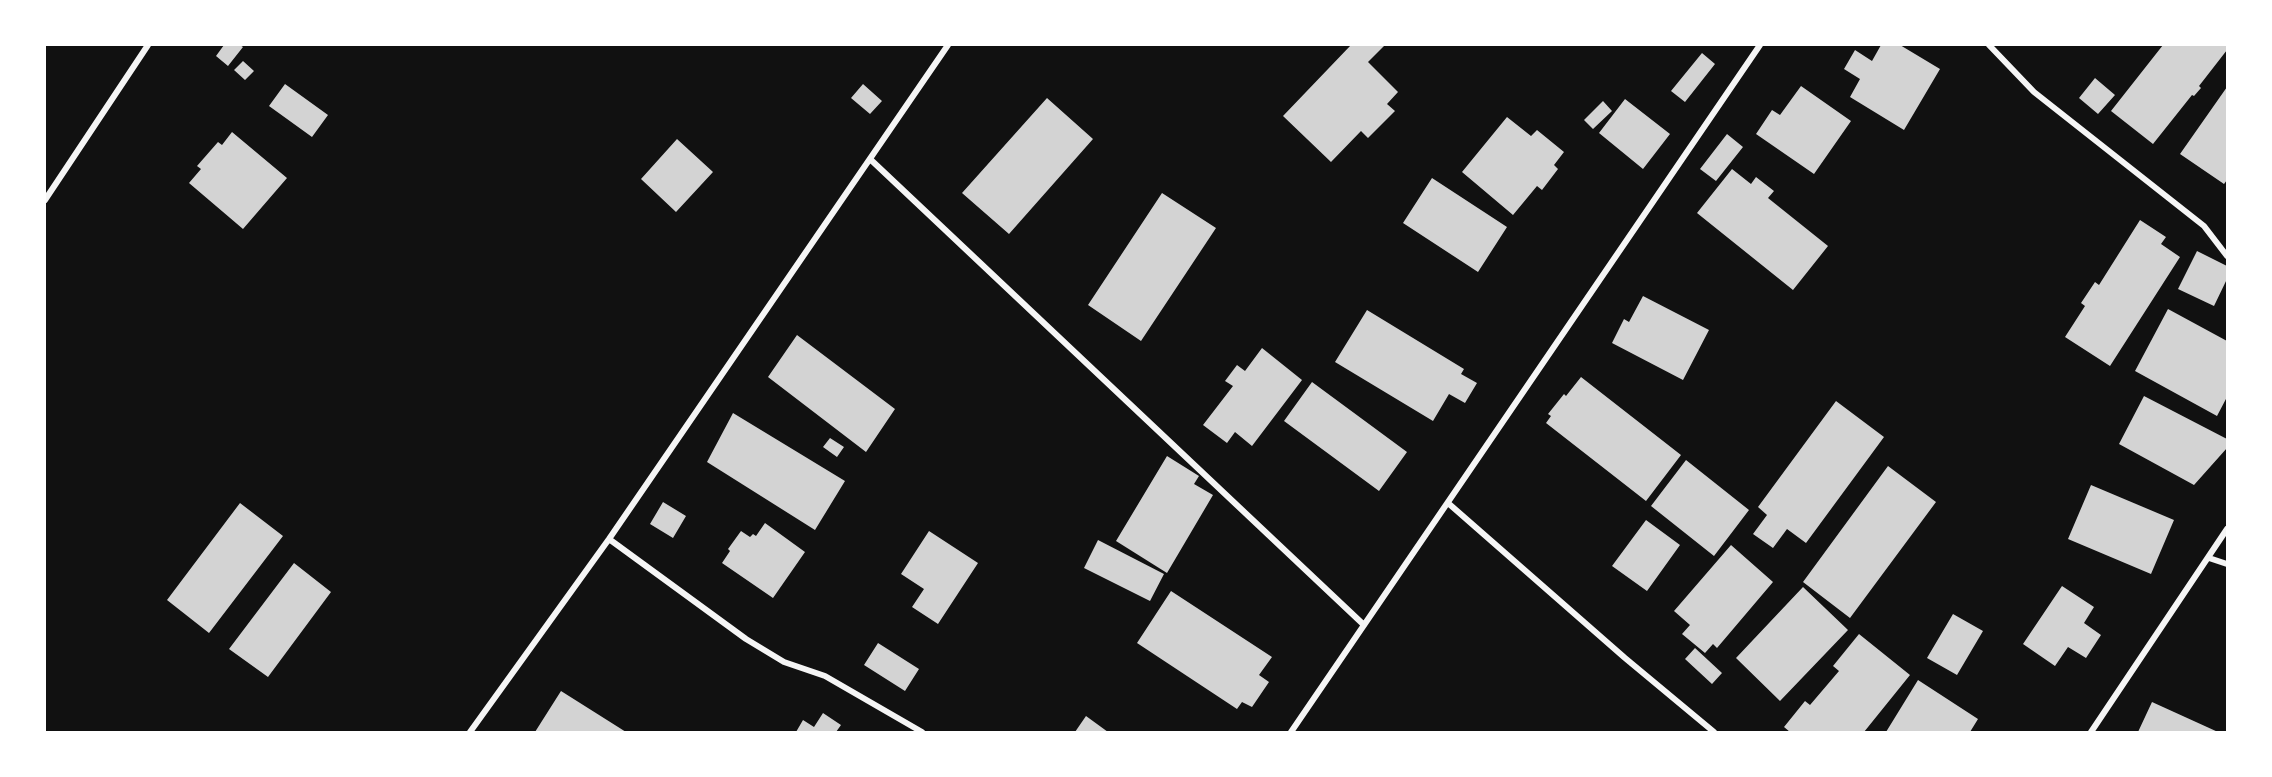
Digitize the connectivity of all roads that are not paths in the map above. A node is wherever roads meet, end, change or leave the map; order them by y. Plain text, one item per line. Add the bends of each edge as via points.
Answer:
1 (148, 45) edge
2 (948, 45) edge
3 (1760, 45) edge
4 (1989, 45) edge
5 (870, 159) junction
6 (45, 200) edge
7 (2227, 256) edge
8 (1448, 503) junction
9 (2227, 529) edge
10 (609, 539) junction
11 (2209, 558) junction
12 (2227, 564) edge
13 (1364, 625) junction
14 (470, 732) edge
15 (922, 732) edge
16 (1291, 732) edge
17 (1714, 732) edge
18 (2091, 732) edge

1 - 6 street
2 - 5 street
3 - 8 street
4 - 7 street via 2034,92 2204,226
5 - 10 street
5 - 13 street
8 - 13 street
8 - 17 street
9 - 11 street
10 - 14 street
10 - 15 street via 746,639 784,662 825,676
11 - 12 street
11 - 18 street
13 - 16 street

